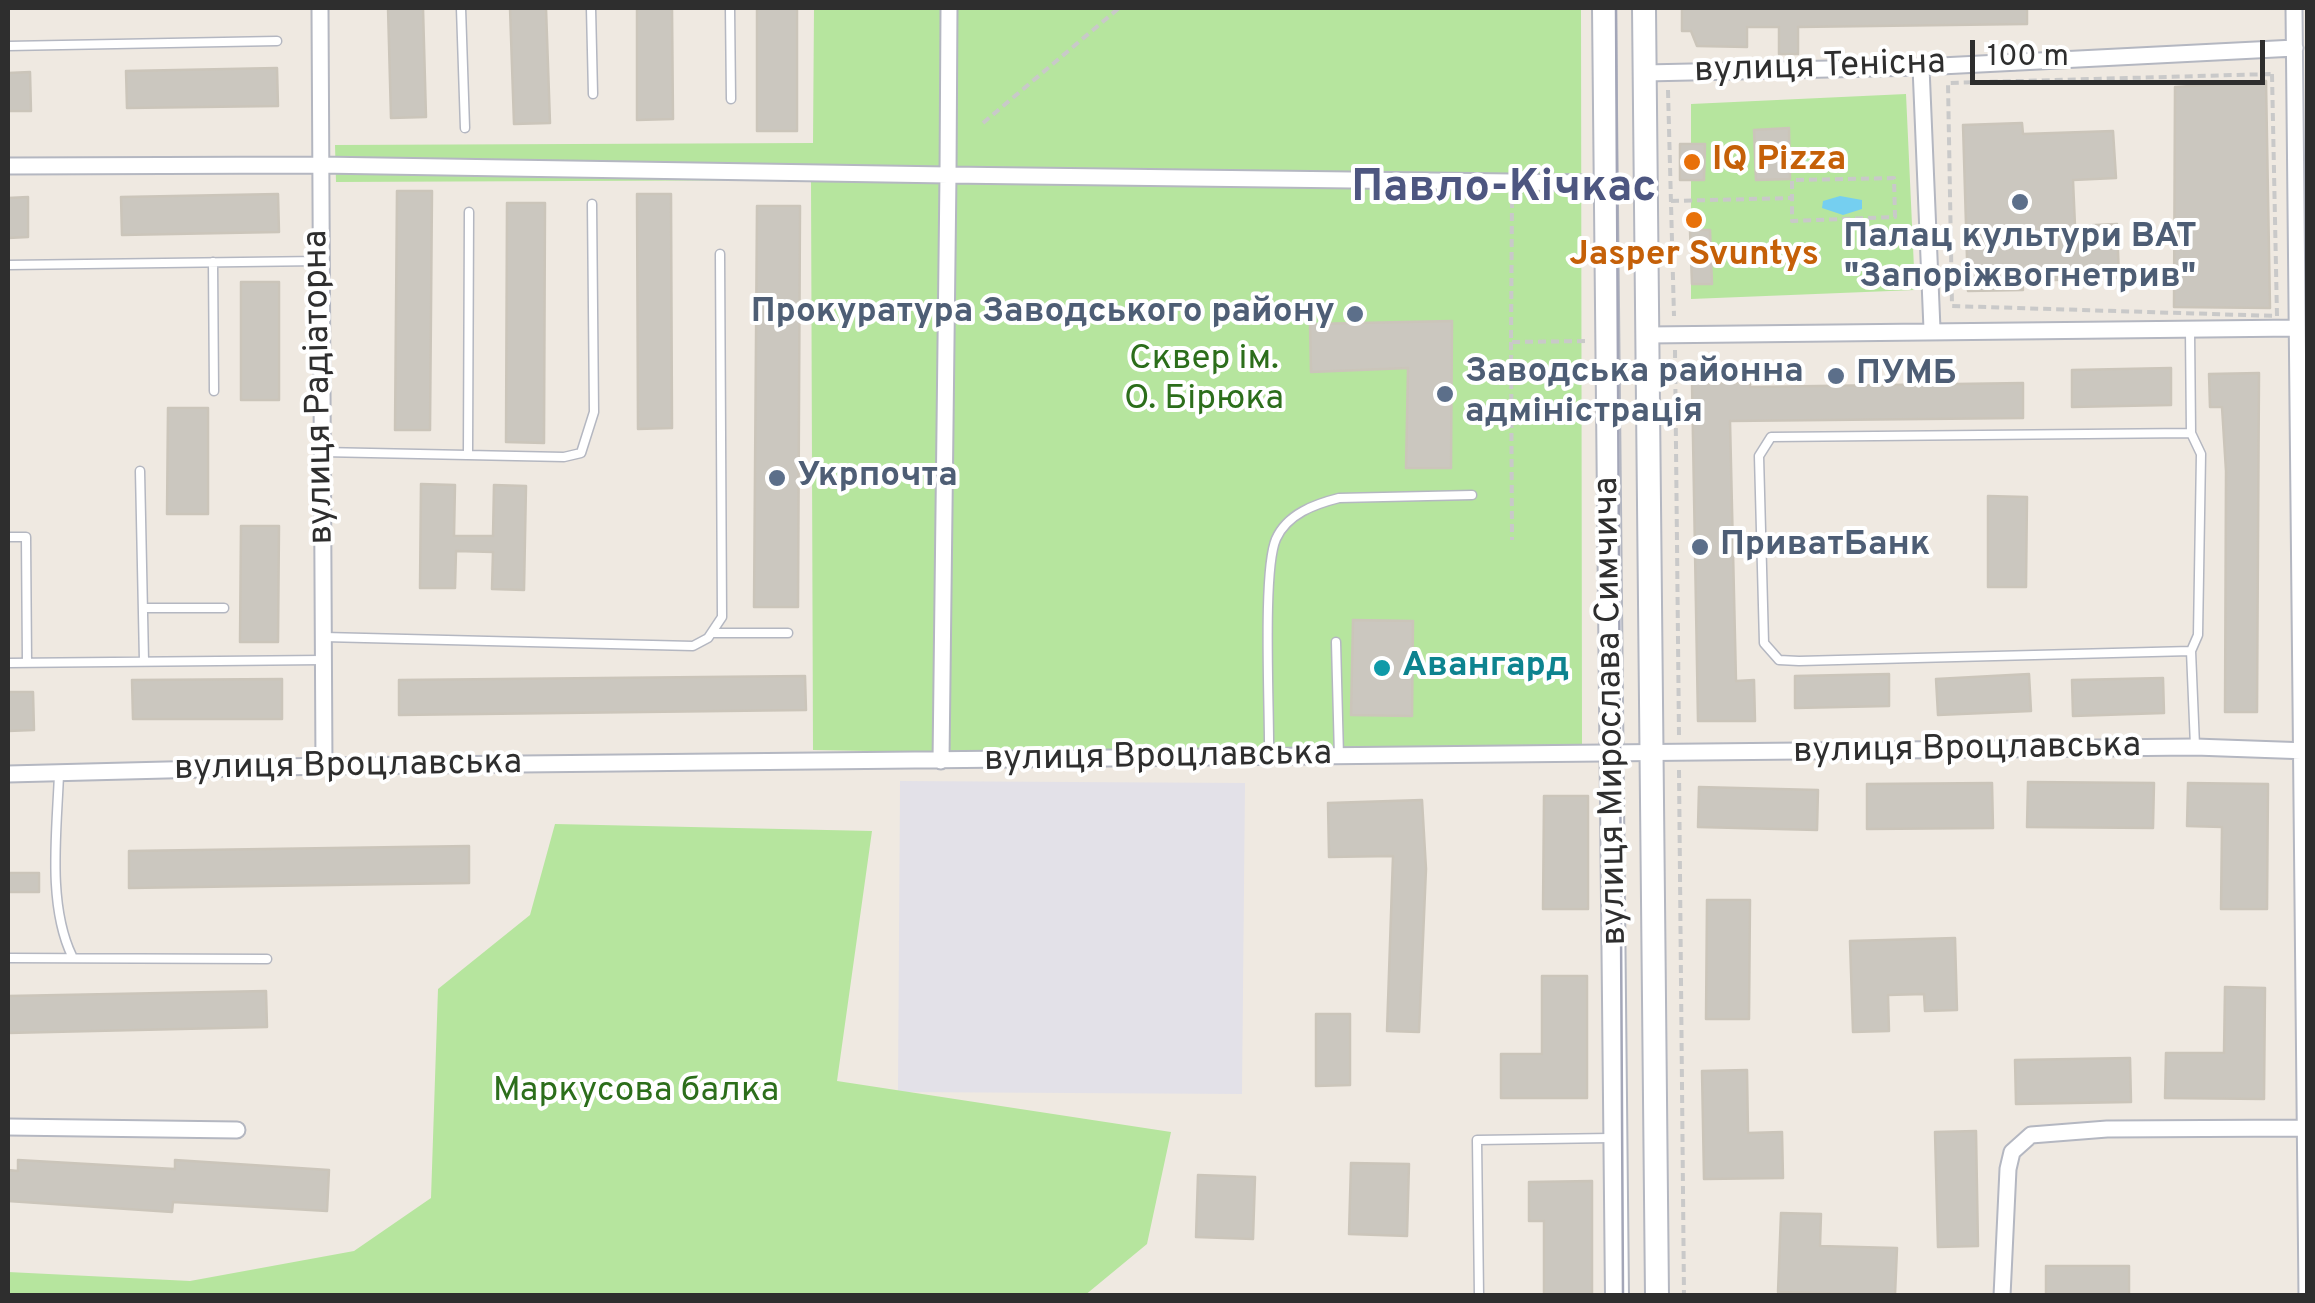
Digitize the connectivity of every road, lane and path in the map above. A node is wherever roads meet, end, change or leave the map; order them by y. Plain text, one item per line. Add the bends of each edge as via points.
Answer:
1 (320, 8) edge
2 (462, 8) edge
3 (591, 8) edge
4 (730, 8) edge
5 (950, 8) edge
6 (1119, 8) edge
7 (1604, 8) edge
8 (1644, 8) edge
9 (2294, 8) edge
10 (278, 41) dead end
11 (8, 46) edge
12 (2295, 48) junction
13 (1921, 67) junction
14 (1656, 73) junction
15 (593, 94) dead end
16 (731, 99) dead end
17 (1947, 113) joint
18 (983, 123) dead end
19 (465, 128) dead end
20 (319, 165) junction
21 (8, 166) edge
22 (948, 175) junction
23 (1512, 182) junction
24 (1593, 183) dead end
25 (1792, 198) junction
26 (2304, 199) edge
27 (1671, 201) junction
28 (592, 204) dead end
29 (469, 212) dead end
30 (720, 254) dead end
31 (320, 261) junction
32 (213, 262) junction
33 (8, 265) edge
34 (2297, 328) junction
35 (1932, 329) junction
36 (2190, 329) junction
37 (1648, 335) junction
38 (1674, 335) junction
39 (1594, 341) dead end
40 (1511, 342) junction
41 (214, 390) dead end
42 (2190, 434) junction
43 (322, 452) junction
44 (468, 452) junction
45 (140, 470) dead end
46 (2303, 477) edge
47 (1472, 494) dead end
48 (8, 538) edge
49 (1512, 540) dead end
50 (142, 608) junction
51 (224, 608) dead end
52 (788, 633) dead end
53 (713, 634) junction
54 (323, 637) junction
55 (1336, 642) dead end
56 (2191, 651) junction
57 (323, 660) junction
58 (144, 661) junction
59 (8, 663) edge
60 (27, 663) junction
61 (2195, 747) junction
62 (2304, 751) edge
63 (1615, 754) junction
64 (1653, 754) junction
65 (1679, 754) junction
66 (1339, 757) junction
67 (1269, 758) junction
68 (940, 760) junction
69 (324, 766) junction
70 (8, 774) edge
71 (59, 774) junction
72 (2305, 874) edge
73 (72, 956) junction
74 (8, 958) edge
75 (267, 958) dead end
76 (8, 1127) edge
77 (2303, 1128) junction
78 (237, 1130) dead end
79 (1615, 1138) junction
80 (1479, 1296) edge
81 (1617, 1296) edge
82 (1657, 1296) edge
83 (1684, 1296) edge
84 (2002, 1296) edge
85 (2307, 1296) edge

1 - 20 street, вулиця Радіаторна
2 - 19 lane
3 - 15 lane
4 - 16 lane
5 - 22 street
6 - 18 path
7 - 63 street, вулиця Мирослава Симчича
8 - 14 street, вулиця Мирослава Симчича
9 - 12 street
10 - 11 lane
12 - 13 street, вулиця Тенісна
12 - 26 street
13 - 14 street, вулиця Тенісна
13 - 35 street
14 - 27 path
14 - 37 street, вулиця Мирослава Симчича
17 - 17 path via 1952,306 2276,316 2272,74 1948,83
20 - 21 street
20 - 22 street
20 - 31 street, вулиця Радіаторна
22 - 23 street
22 - 68 street
23 - 24 street
23 - 40 path
25 - 25 path via 1792,180 1894,178 1895,217 1792,221
25 - 27 path
26 - 34 street
27 - 38 path
28 - 44 lane via 594,412 581,453
29 - 44 lane
30 - 53 lane via 722,617
31 - 32 lane
31 - 43 street, вулиця Радіаторна
32 - 33 lane
32 - 41 lane
34 - 36 street
34 - 46 street
35 - 36 street
35 - 38 street
36 - 42 lane
37 - 38 street
37 - 64 street, вулиця Мирослава Симчича
38 - 65 path
39 - 40 path
40 - 49 path
42 - 56 lane via 2201,454 2198,635
42 - 56 lane via 1790,434 1772,438 1759,456 1762,636 1779,660
43 - 44 lane
43 - 54 street, вулиця Радіаторна
45 - 50 lane
46 - 62 street
47 - 67 lane via 1340,498 1318,503 1286,524 1271,555
48 - 60 lane via 26,537
50 - 51 lane
50 - 58 lane
52 - 53 lane
53 - 54 lane via 694,646
54 - 57 street, вулиця Радіаторна
55 - 66 lane
56 - 61 lane
57 - 58 lane
57 - 69 street, вулиця Радіаторна
58 - 60 lane
59 - 60 lane
61 - 62 street, вулиця Вроцлавська
61 - 65 street, вулиця Вроцлавська
62 - 72 street
63 - 64 street, вулиця Вроцлавська
63 - 66 street, вулиця Вроцлавська
63 - 79 street, вулиця Мирослава Симчича
64 - 65 street, вулиця Вроцлавська
64 - 82 street, вулиця Мирослава Симчича
65 - 83 path
66 - 67 street, вулиця Вроцлавська
67 - 68 street, вулиця Вроцлавська
68 - 69 street, вулиця Вроцлавська
69 - 71 street, вулиця Вроцлавська
70 - 71 street, вулиця Вроцлавська
71 - 73 lane via 60,899
72 - 77 street
73 - 74 lane
73 - 75 lane
76 - 78 street
77 - 84 street via 2030,1134 2012,1152 2008,1169
77 - 85 street
79 - 80 lane via 1477,1140
79 - 81 street, вулиця Мирослава Симчича

